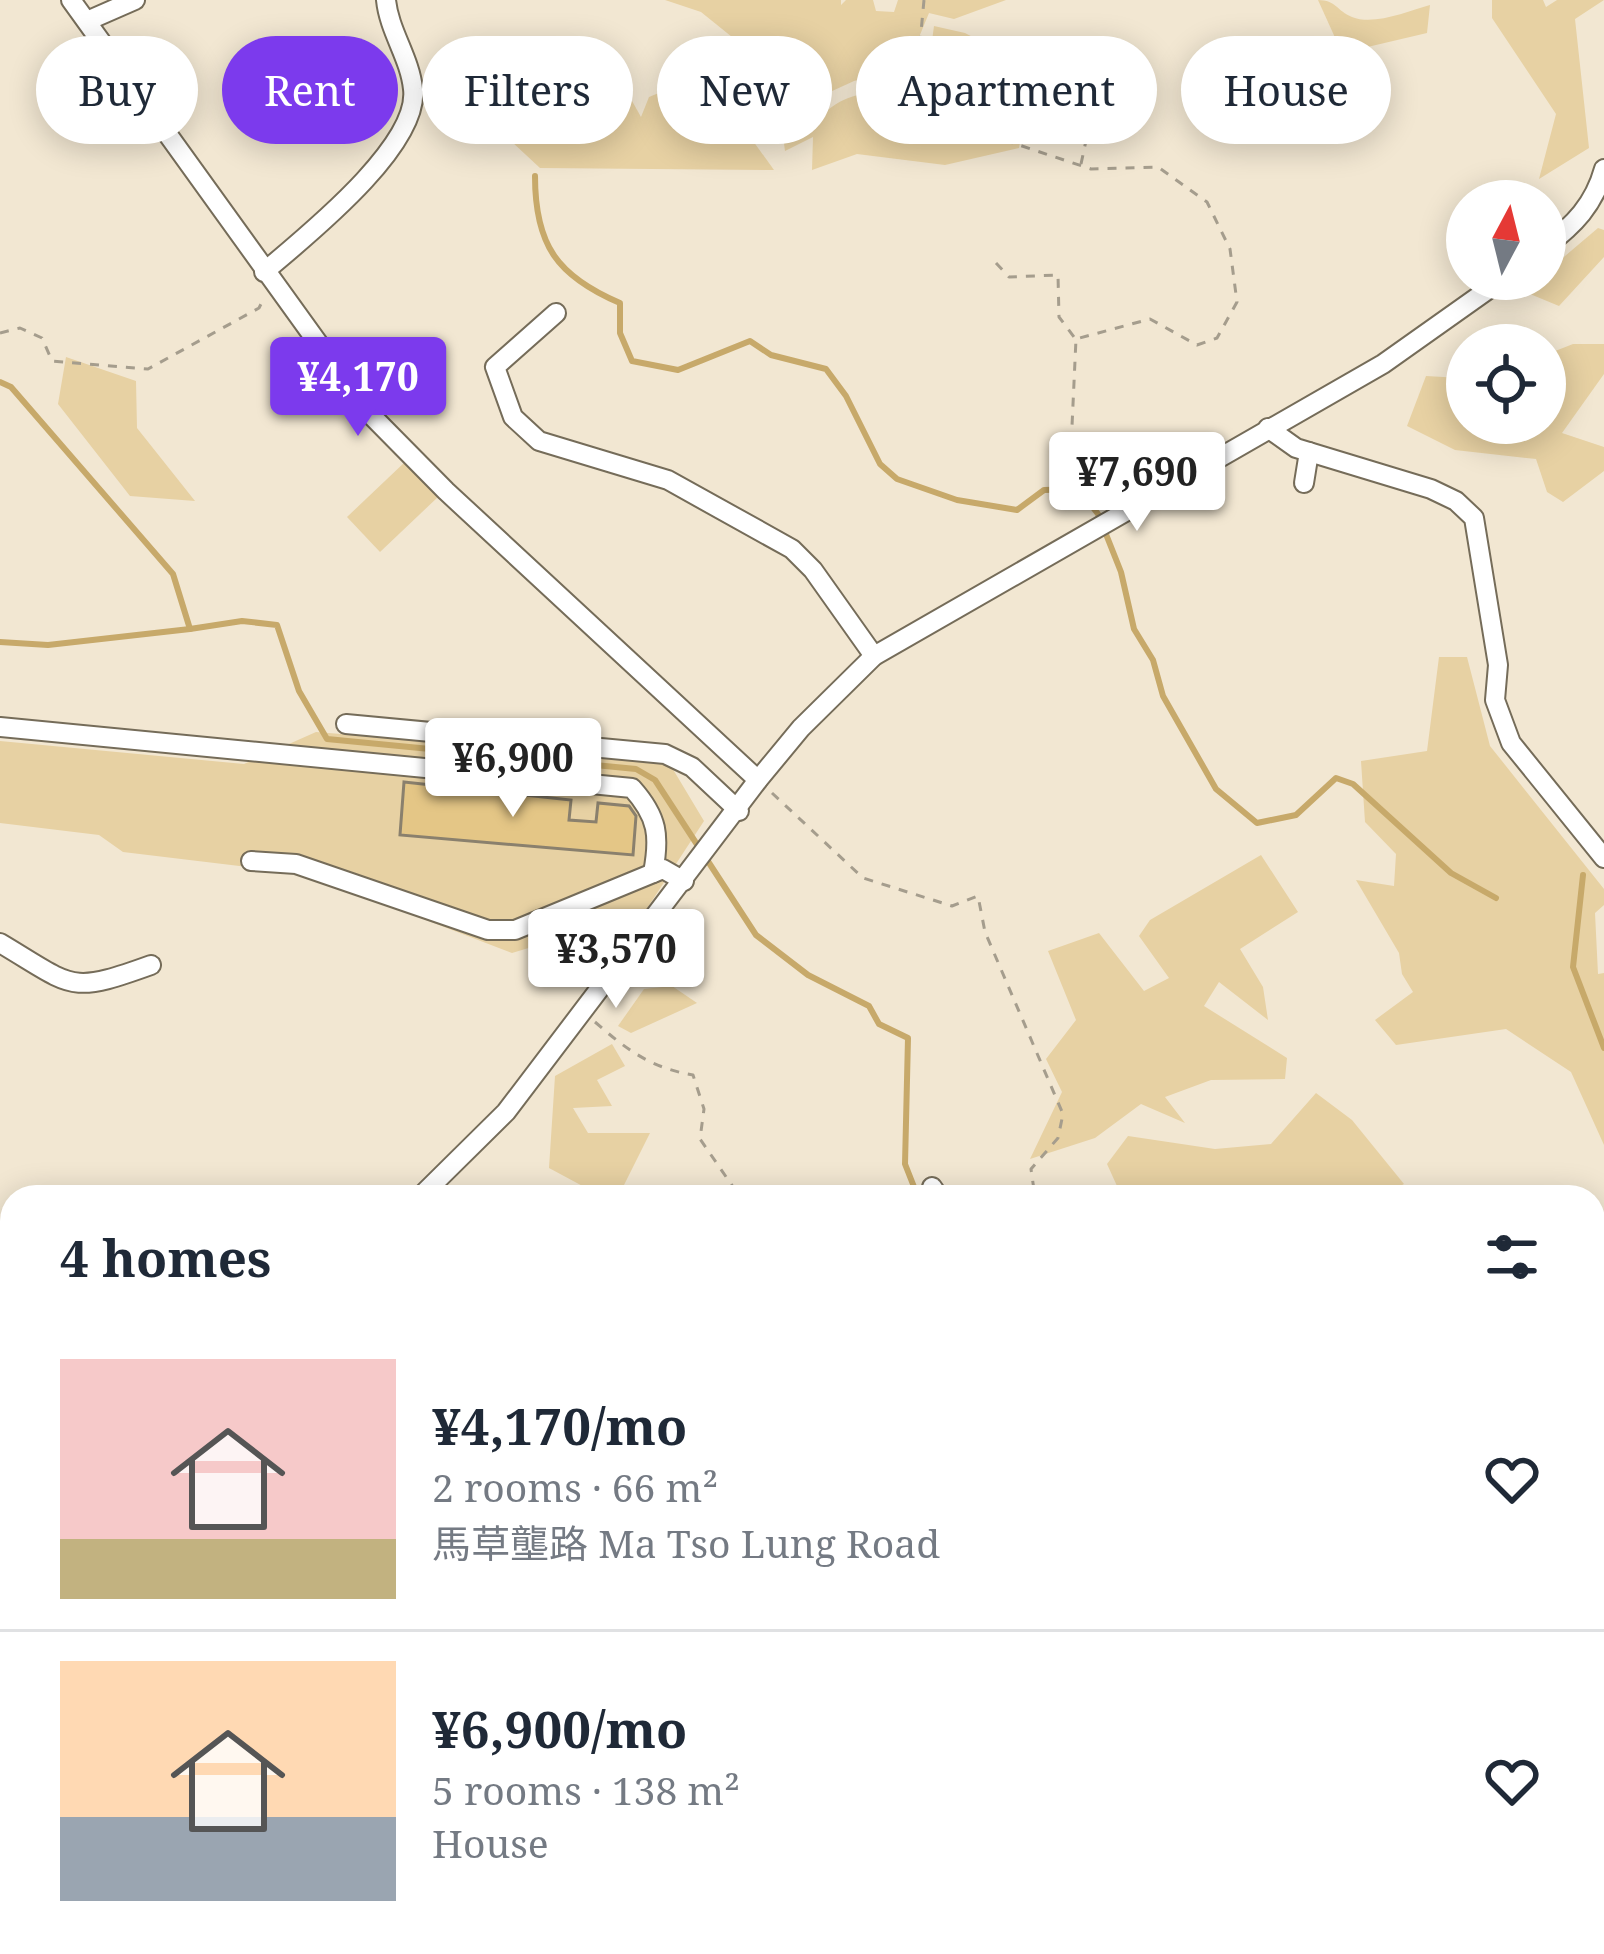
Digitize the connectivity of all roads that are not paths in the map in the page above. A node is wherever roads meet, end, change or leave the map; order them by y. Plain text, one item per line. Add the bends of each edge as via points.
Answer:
1 (71, 0) edge
2 (135, 0) edge
3 (386, 0) edge
4 (87, 21) junction
5 (1604, 170) edge
6 (1566, 231) edge
7 (267, 277) junction
8 (1475, 300) edge
9 (556, 314) dead end
10 (1268, 428) junction
11 (1309, 452) junction
12 (1304, 483) dead end
13 (874, 656) junction
14 (346, 724) dead end
15 (0, 727) edge
16 (758, 779) junction
17 (739, 811) junction
18 (1604, 859) edge
19 (251, 861) dead end
20 (653, 873) junction
21 (684, 881) junction
22 (0, 943) edge
23 (151, 965) dead end
24 (432, 1185) edge

1 - 4 street
2 - 4 street
3 - 7 street via 413,87 410,122
4 - 7 street
5 - 6 street
7 - 16 street via 367,411
8 - 10 street
9 - 13 street via 495,368 526,431 558,450 668,480 792,549
10 - 11 street
10 - 13 street
11 - 12 street
11 - 18 street via 1431,489 1474,518 1498,665 1495,700 1511,743
13 - 16 street
14 - 17 street via 665,754 692,766
15 - 20 street via 632,788 660,834
16 - 17 street
17 - 21 street
19 - 20 street via 296,864 488,930 515,930
20 - 21 street via 663,869
21 - 24 street via 506,1112
22 - 23 street via 77,986

